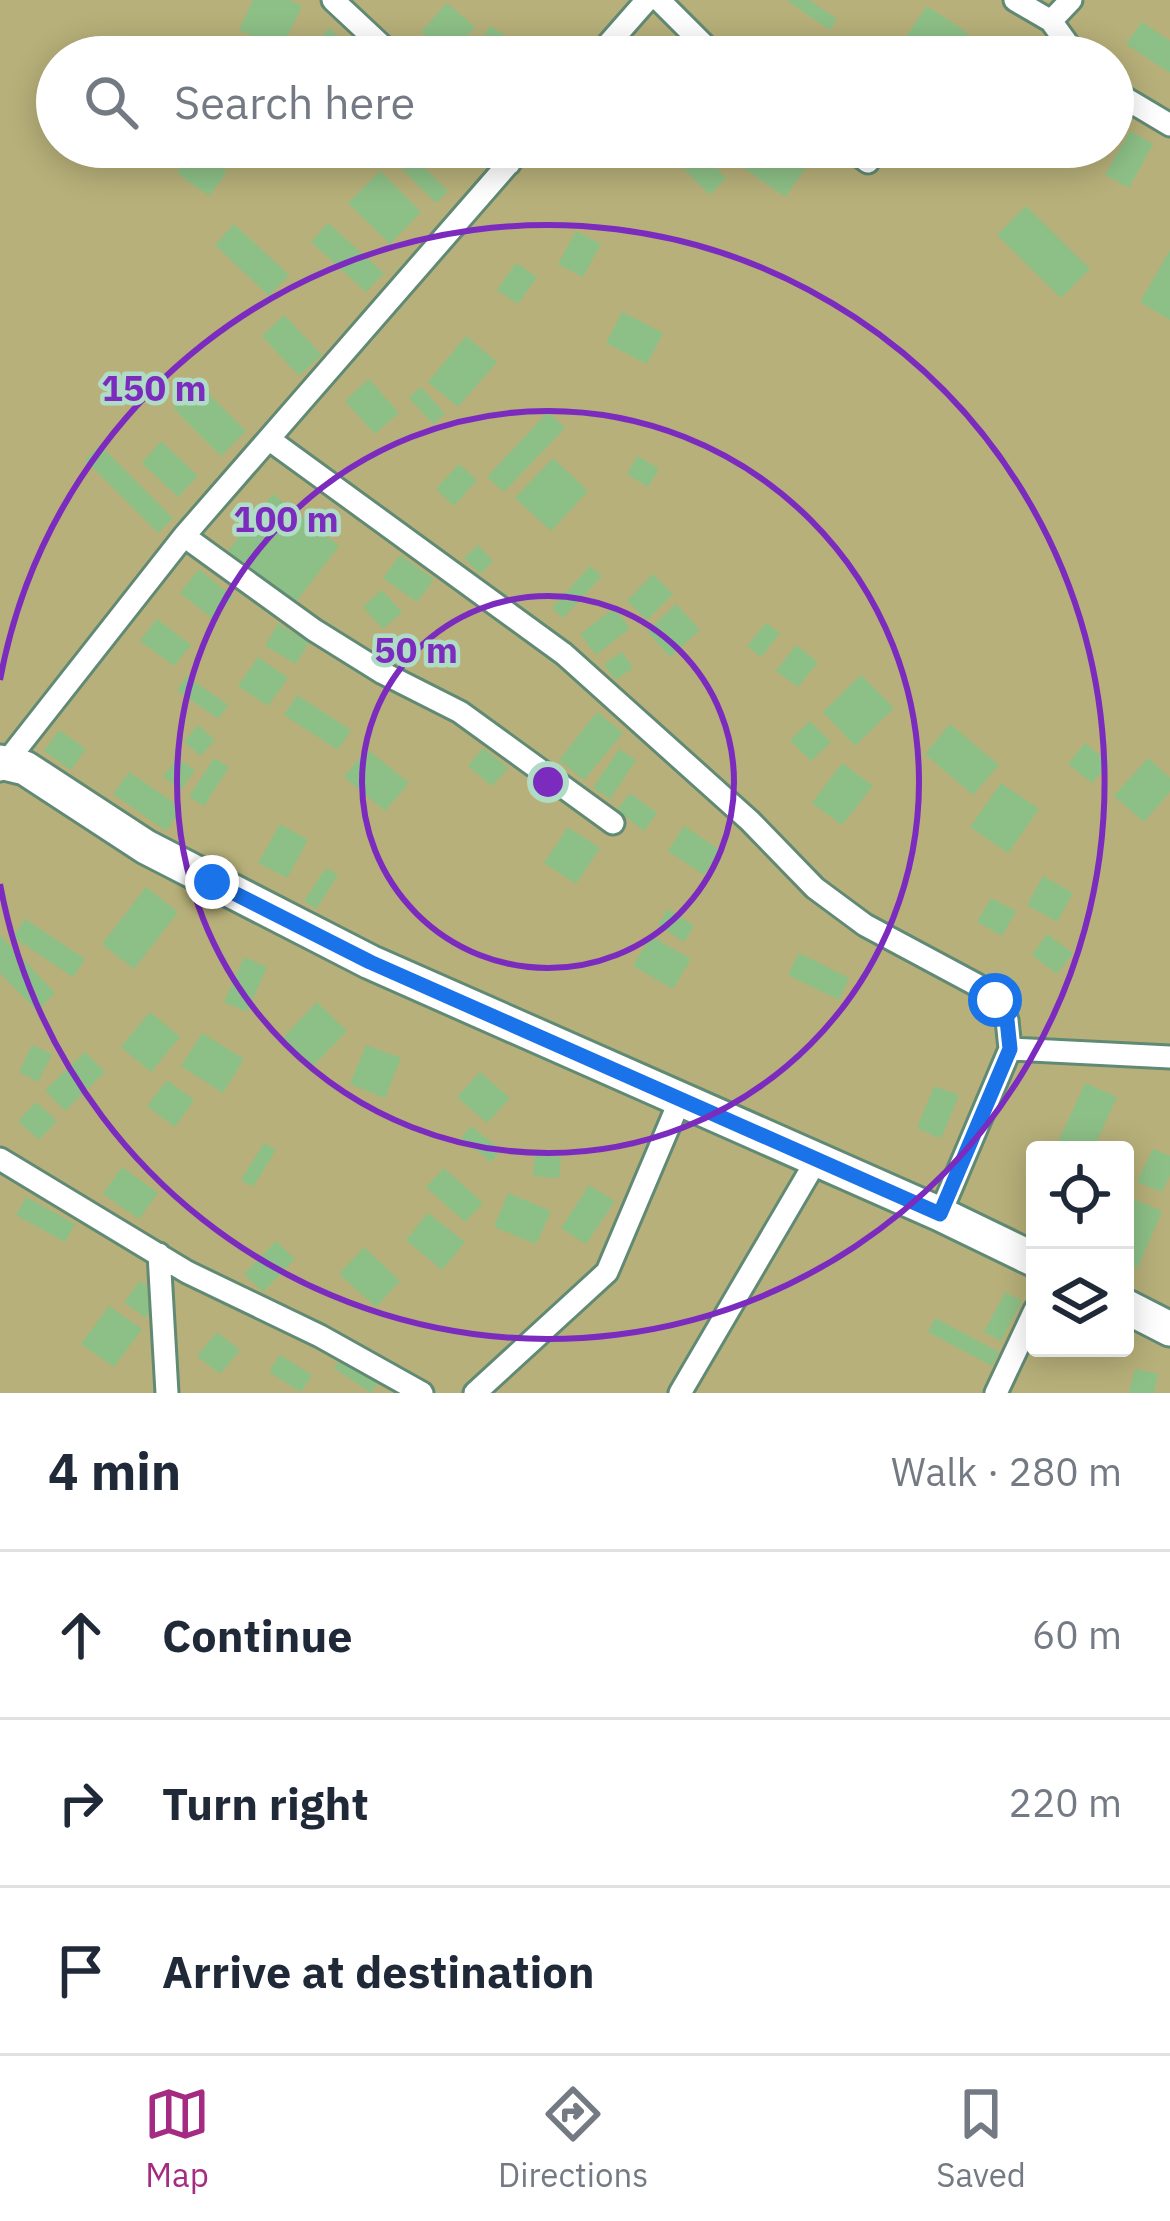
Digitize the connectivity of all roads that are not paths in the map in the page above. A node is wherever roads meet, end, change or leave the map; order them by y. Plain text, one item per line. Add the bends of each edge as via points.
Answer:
1 (333, 0) edge
2 (659, 0) edge
3 (1016, 0) edge
4 (1071, 0) edge
5 (632, 5) edge
6 (1051, 22) junction
7 (372, 36) edge
8 (611, 36) edge
9 (695, 36) edge
10 (1061, 36) edge
11 (1134, 104) edge
12 (1170, 125) edge
13 (506, 168) edge
14 (270, 440) junction
15 (184, 536) junction
16 (2, 766) edge
17 (613, 823) dead end
18 (1010, 1049) junction
19 (1170, 1057) edge
20 (680, 1100) junction
21 (0, 1159) edge
22 (816, 1161) junction
23 (940, 1214) junction
24 (159, 1254) junction
25 (1026, 1256) edge
26 (1134, 1311) edge
27 (1170, 1329) edge
28 (1026, 1330) edge
29 (167, 1393) edge
30 (422, 1393) edge
31 (476, 1393) edge
32 (680, 1393) edge
33 (997, 1393) edge

1 - 7 street
2 - 9 street
3 - 6 street
4 - 6 street
5 - 8 street
6 - 10 street
11 - 12 street
13 - 14 street
14 - 15 street
14 - 18 street via 564,654 815,888 995,1000
15 - 16 street
15 - 17 street via 314,630 460,712
16 - 20 main road via 25,768 146,847 370,962
18 - 19 street
18 - 23 street
20 - 22 main road
20 - 31 street via 607,1272
21 - 24 street
22 - 23 main road
22 - 32 street
23 - 25 main road
24 - 29 street
24 - 30 street
26 - 27 main road
28 - 33 street

